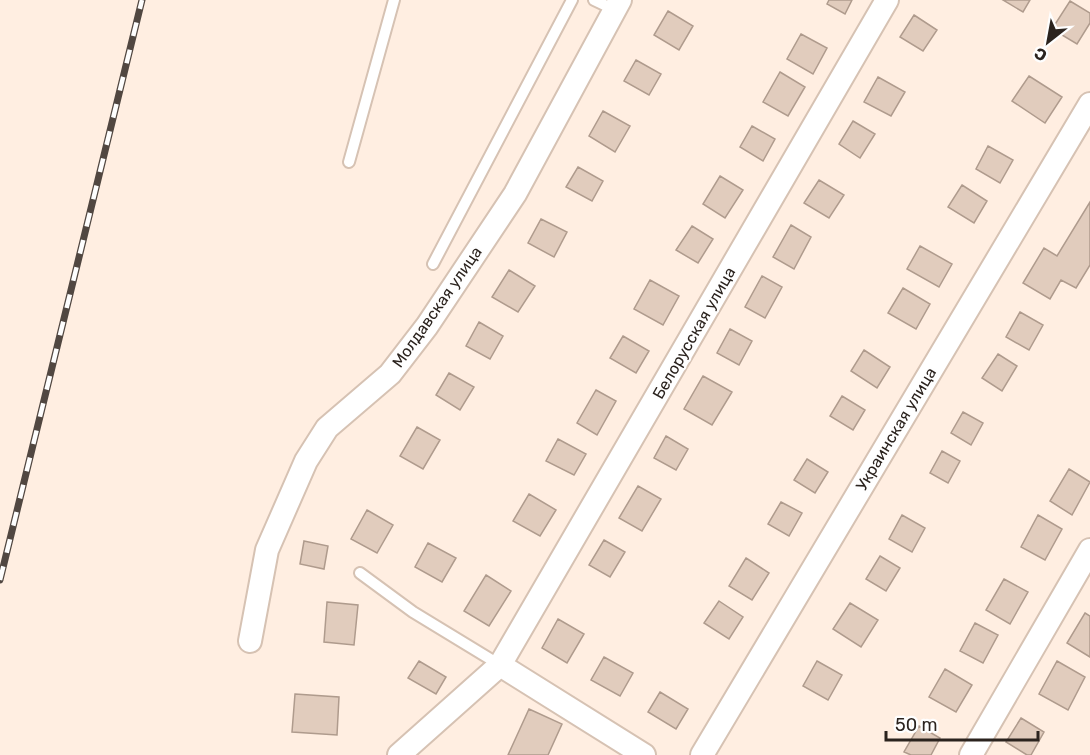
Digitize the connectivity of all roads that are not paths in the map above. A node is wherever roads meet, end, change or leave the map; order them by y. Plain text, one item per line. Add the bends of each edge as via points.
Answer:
1 (394, 0) edge
2 (572, 0) edge
3 (594, 0) edge
4 (887, 0) edge
5 (617, 5) edge
6 (1090, 104) edge
7 (349, 162) dead end
8 (433, 264) dead end
9 (1090, 550) edge
10 (360, 573) dead end
11 (250, 641) dead end
12 (501, 665) junction
13 (399, 755) edge
14 (644, 755) edge
15 (702, 755) edge
16 (971, 755) edge

1 - 7 lane
2 - 8 lane
3 - 5 lane
4 - 12 street, Белорусская улица
5 - 11 street, Молдавская улица via 515,194 427,326 390,374 327,428 306,461 267,550
6 - 15 street, Украинская улица
9 - 16 street
10 - 12 lane via 413,612
12 - 13 street, Белорусская улица
12 - 14 street

